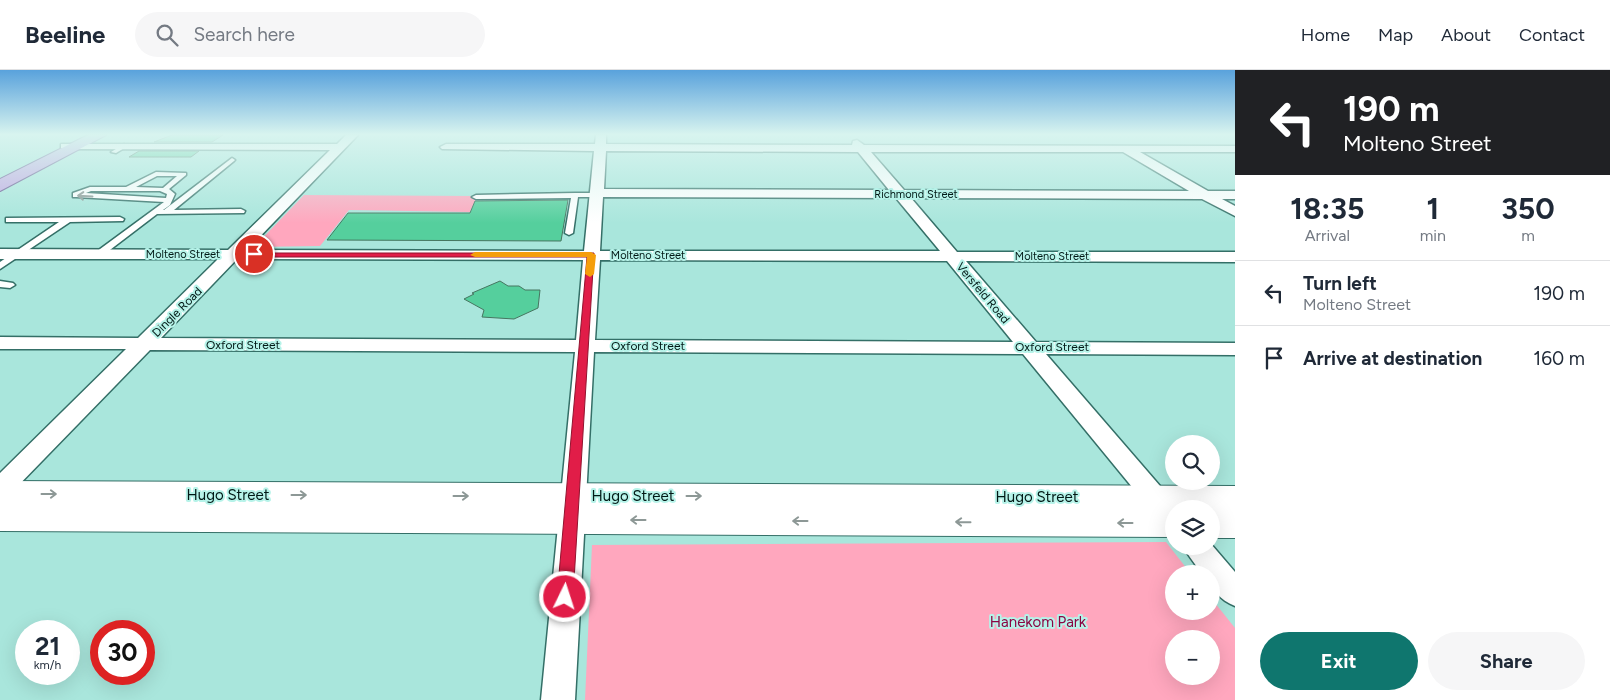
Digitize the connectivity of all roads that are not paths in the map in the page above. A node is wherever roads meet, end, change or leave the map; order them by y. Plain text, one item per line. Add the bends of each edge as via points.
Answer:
1 (30, 164) edge
2 (37, 164) edge
3 (226, 164) edge
4 (323, 164) edge
5 (596, 164) edge
6 (875, 164) edge
7 (1152, 164) edge
8 (0, 179) edge
9 (0, 186) edge
10 (128, 189) junction
11 (155, 189) junction
12 (164, 190) junction
13 (589, 194) junction
14 (899, 194) junction
15 (1205, 195) junction
16 (1235, 195) edge
17 (115, 196) junction
18 (141, 197) junction
19 (476, 197) dead end
20 (168, 200) junction
21 (241, 210) dead end
22 (156, 212) junction
23 (166, 212) junction
24 (1235, 212) edge
25 (120, 219) dead end
26 (8, 220) dead end
27 (68, 220) junction
28 (569, 233) dead end
29 (0, 254) edge
30 (17, 254) junction
31 (99, 254) junction
32 (234, 254) junction
33 (591, 255) junction
34 (952, 256) junction
35 (1235, 257) edge
36 (0, 266) edge
37 (0, 284) edge
38 (10, 285) dead end
39 (0, 343) edge
40 (145, 344) junction
41 (584, 346) junction
42 (1029, 347) junction
43 (1235, 348) edge
44 (0, 488) edge
45 (0, 493) edge
46 (1235, 499) edge
47 (1220, 502) edge
48 (571, 507) junction
49 (1165, 510) edge
50 (1165, 514) edge
51 (0, 518) edge
52 (1220, 524) edge
53 (1235, 524) edge
54 (1203, 555) edge
55 (1235, 593) edge
56 (558, 700) edge

1 - 8 main road
2 - 9 main road
3 - 23 lane
4 - 32 street, Dingle Road
5 - 13 street
6 - 14 street, Versfeld Road
7 - 15 street
10 - 11 lane
10 - 12 lane via 156,174 184,174
10 - 17 lane
17 -> 10 lane via 76,195 90,189
11 - 12 lane
11 - 18 lane
12 - 20 lane via 171,194
13 - 14 street, Richmond Street
13 - 19 lane
13 - 28 lane
13 - 33 street
14 - 15 street, Richmond Street
14 - 34 street, Versfeld Road
15 - 16 street, Richmond Street
15 - 24 street
17 - 18 lane
18 - 20 lane
20 - 22 lane
21 - 23 lane
22 - 23 lane
22 - 31 lane
25 - 27 lane
26 - 27 lane
27 - 30 lane
29 - 30 street, Molteno Street
30 - 31 street, Molteno Street
30 - 36 lane
31 - 32 street, Molteno Street
32 - 33 street, Molteno Street
32 - 40 street, Dingle Road
33 - 34 street, Molteno Street
33 - 41 street
34 - 35 street, Molteno Street
34 - 42 street, Versfeld Road
37 - 38 lane
39 - 40 street, Oxford Street
40 - 41 street, Oxford Street
40 - 44 street, Dingle Road
41 - 42 street, Oxford Street
41 - 48 street
42 - 43 street, Oxford Street
42 - 49 street, Versfeld Road
45 -> 48 street, Hugo Street
46 - 47 street, Hugo Street
48 - 50 street, Hugo Street
48 - 51 street, Hugo Street
48 - 56 street
52 - 53 street
54 - 55 street

